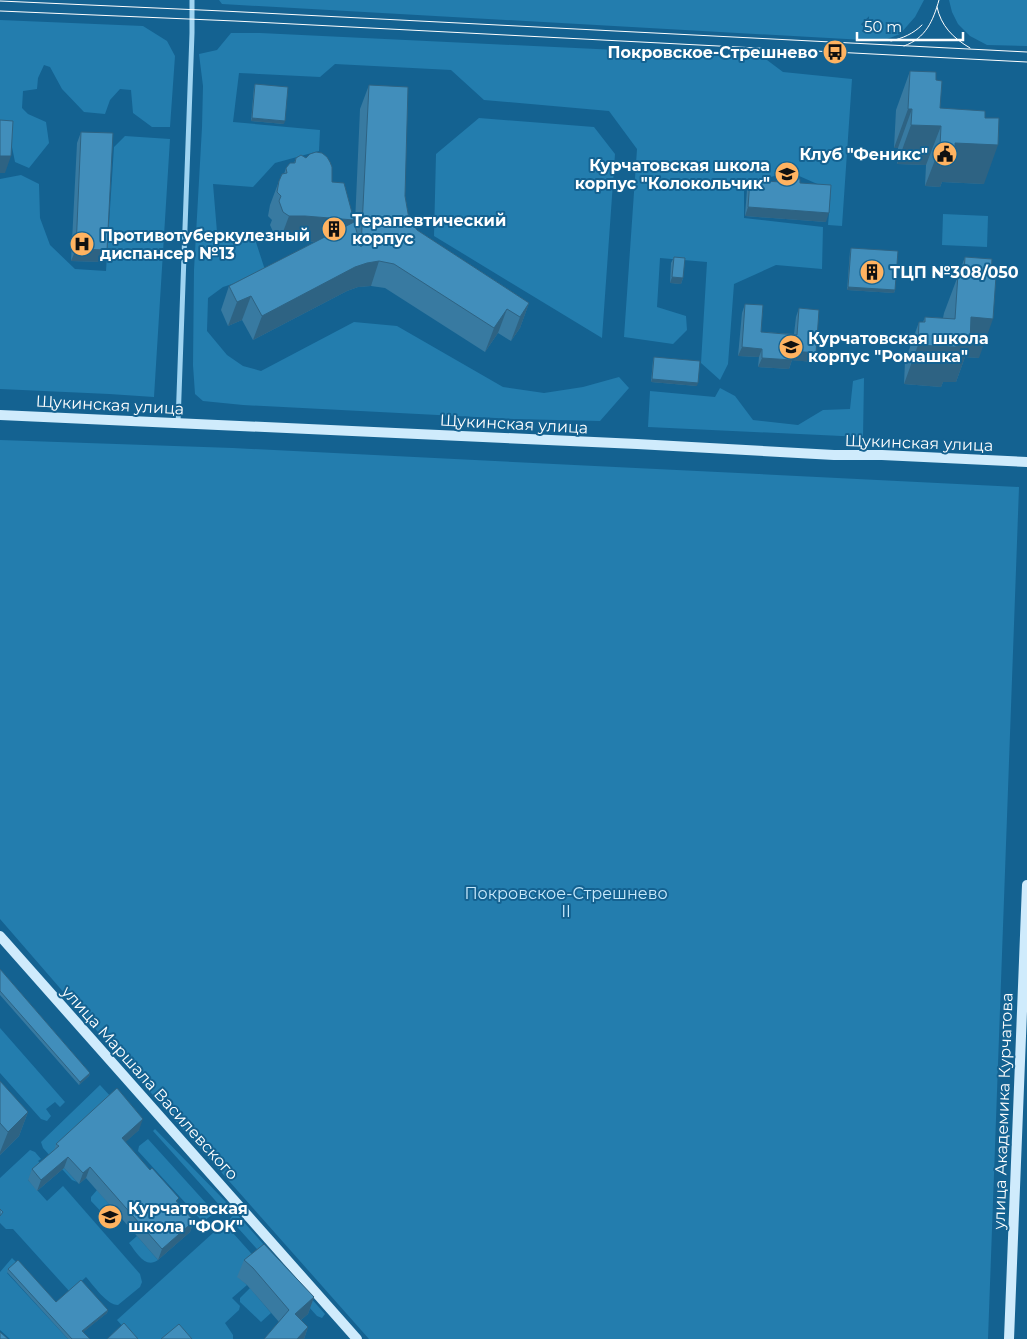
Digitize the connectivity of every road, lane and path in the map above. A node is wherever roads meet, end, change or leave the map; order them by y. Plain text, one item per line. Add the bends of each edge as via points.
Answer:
1 (192, 0) edge
2 (0, 415) edge
3 (178, 424) junction
4 (1027, 462) edge
5 (1027, 885) edge
6 (1027, 915) edge
7 (0, 936) edge
8 (351, 1337) edge
9 (1010, 1339) edge

1 - 3 street
2 - 3 main road, Щукинская улица
3 - 4 main road, Щукинская улица
5 - 6 main road, улица Академика Курчатова
6 - 9 main road, улица Академика Курчатова
7 - 8 main road, улица Маршала Василевского

